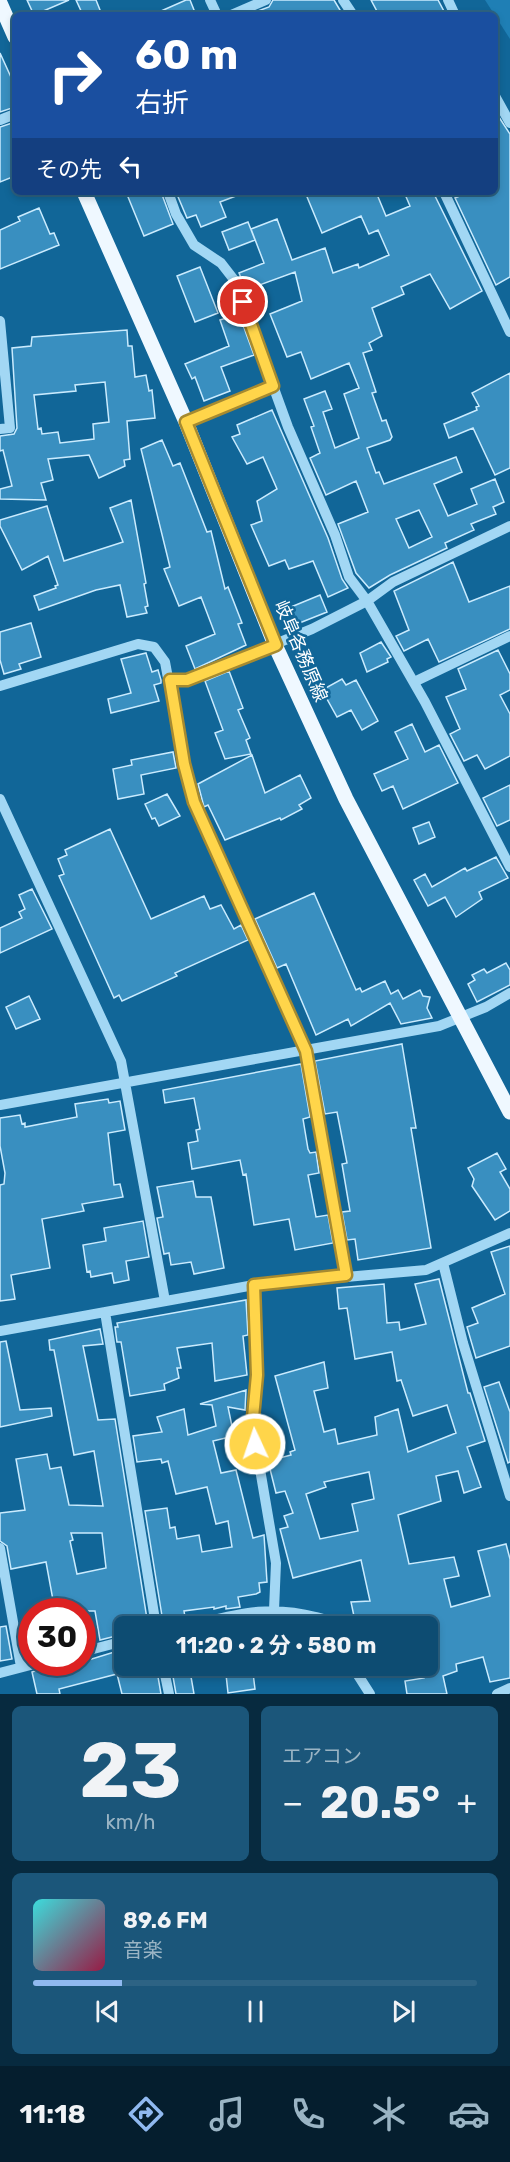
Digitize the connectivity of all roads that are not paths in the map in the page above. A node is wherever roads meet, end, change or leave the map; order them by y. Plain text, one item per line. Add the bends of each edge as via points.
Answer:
1 (266, 0) edge
2 (0, 3) edge
3 (238, 12) edge
4 (12, 30) edge
5 (498, 101) edge
6 (510, 123) edge
7 (85, 195) edge
8 (169, 195) edge
9 (445, 195) edge
10 (0, 321) edge
11 (510, 333) edge
12 (273, 386) junction
13 (186, 422) junction
14 (0, 429) edge
15 (510, 526) edge
16 (367, 601) junction
17 (510, 636) edge
18 (276, 645) junction
19 (170, 680) junction
20 (414, 682) junction
21 (0, 686) edge
22 (0, 798) edge
23 (510, 867) edge
24 (510, 993) edge
25 (462, 1018) junction
26 (306, 1051) junction
27 (127, 1084) junction
28 (0, 1105) edge
29 (510, 1112) edge
30 (510, 1233) edge
31 (442, 1263) junction
32 (346, 1275) junction
33 (254, 1285) junction
34 (165, 1301) junction
35 (105, 1312) junction
36 (0, 1331) edge
37 (510, 1496) edge
38 (0, 1548) edge
39 (274, 1610) junction
40 (154, 1616) edge
41 (229, 1616) edge
42 (310, 1616) edge
43 (114, 1644) edge
44 (96, 1648) edge
45 (18, 1650) edge
46 (18, 1668) edge
47 (0, 1673) edge
48 (165, 1676) edge
49 (359, 1676) edge
50 (510, 1688) edge
51 (169, 1694) edge
52 (370, 1694) edge
53 (497, 1694) edge

1 - 3 street
2 - 4 main road
5 - 6 street
7 - 13 main road, 岐阜各務原線
8 - 12 street via 194,245 221,263 235,281
9 - 11 street
10 - 14 street via 10,428
12 - 13 street
12 - 16 street via 349,577
13 - 18 main road, 岐阜各務原線
15 - 16 street via 393,582
16 - 18 street
16 - 20 street
17 - 20 street
18 - 19 street via 187,680
18 - 25 main road, 岐阜各務原線 via 346,800
19 - 21 street via 165,662 154,646 138,645
19 - 26 street via 194,802
20 - 23 street
22 - 27 street via 121,1061
24 - 25 street
25 - 26 street via 440,1026
25 - 29 main road, 岐阜各務原線
26 - 27 street
26 - 32 street
27 - 28 street
27 - 34 street
30 - 31 street
31 - 32 street via 426,1270
31 - 37 street
32 - 33 street
33 - 34 street
33 - 39 street via 257,1375 252,1428 276,1563
34 - 35 street
35 - 36 street
35 - 40 street
38 - 45 street
39 - 41 street
39 - 42 street
43 - 44 street
46 - 47 street
48 - 51 street
49 - 52 street
50 - 53 street

